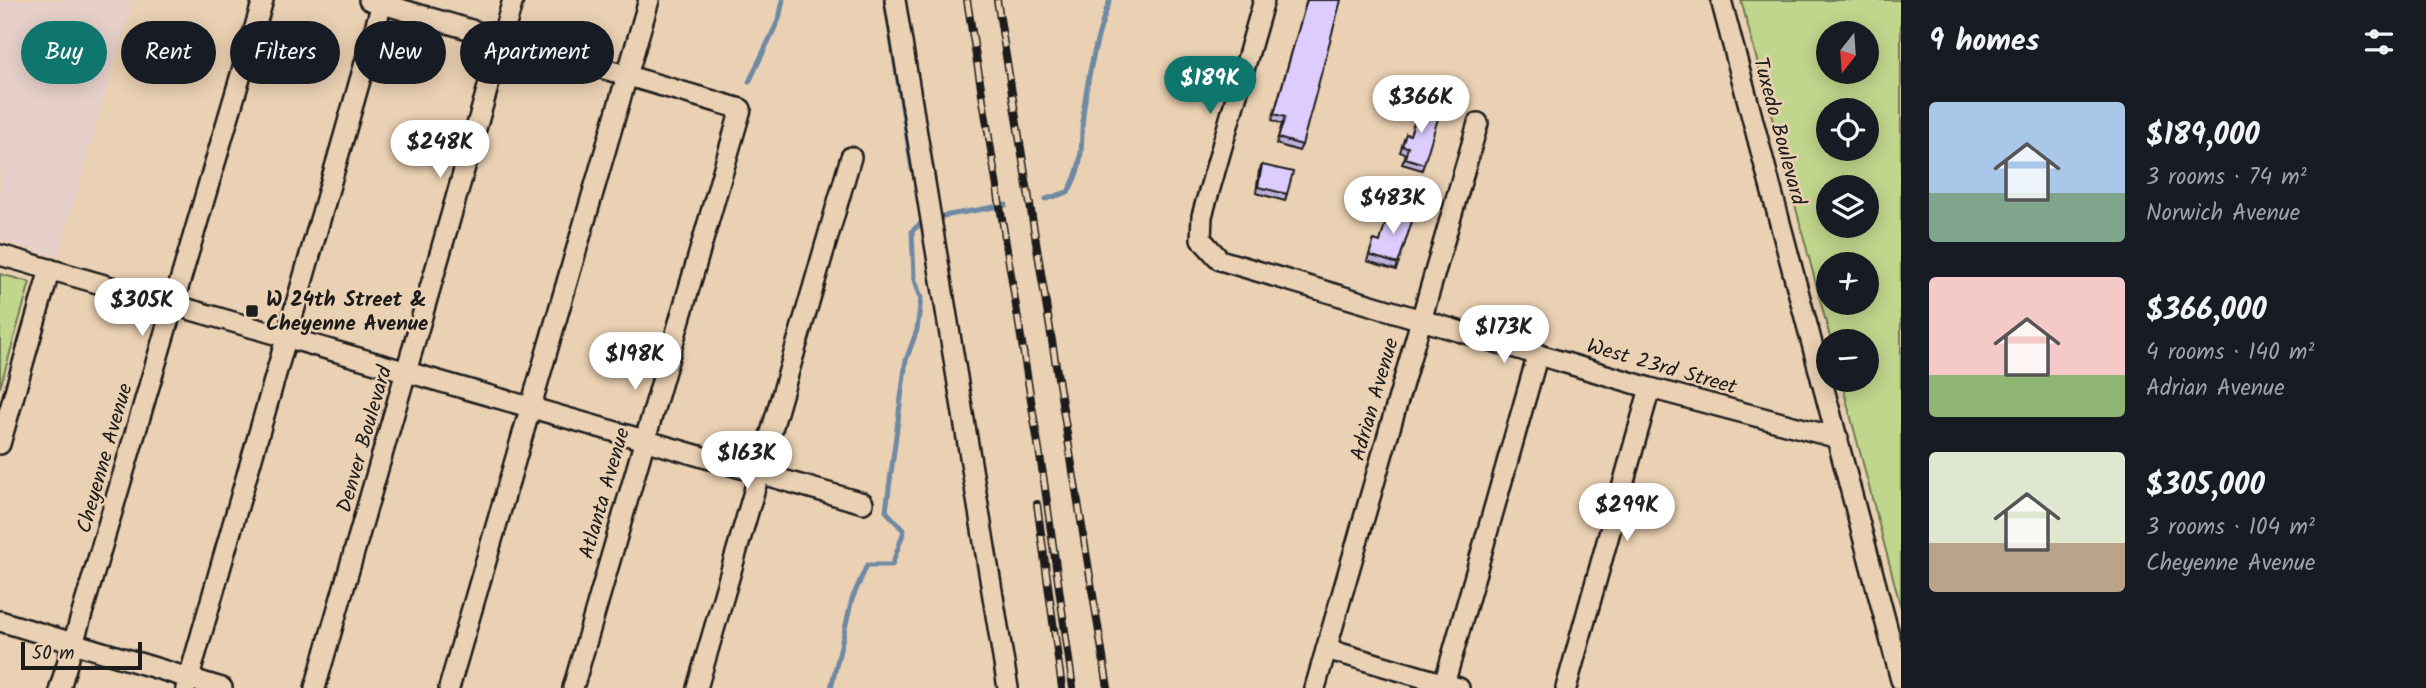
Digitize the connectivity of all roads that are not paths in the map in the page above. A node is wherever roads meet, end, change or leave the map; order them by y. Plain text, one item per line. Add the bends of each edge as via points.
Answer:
1 (263, 0) edge
2 (513, 0) edge
3 (649, 0) edge
4 (895, 0) edge
5 (1264, 0) edge
6 (1721, 0) edge
7 (378, 1) edge
8 (507, 21) edge
9 (460, 25) edge
10 (614, 71) edge
11 (628, 75) junction
12 (489, 84) edge
13 (1478, 122) dead end
14 (851, 157) dead end
15 (0, 255) edge
16 (50, 269) junction
17 (173, 305) junction
18 (1420, 318) junction
19 (285, 337) junction
20 (1538, 354) junction
21 (407, 372) junction
22 (1650, 388) junction
23 (528, 408) junction
24 (1838, 438) junction
25 (642, 441) junction
26 (0, 444) edge
27 (759, 474) junction
28 (863, 503) dead end
29 (0, 621) edge
30 (74, 643) junction
31 (1326, 649) junction
32 (1901, 680) edge
33 (187, 682) edge
34 (1449, 687) edge
35 (60, 688) edge
36 (222, 688) edge
37 (316, 688) edge
38 (449, 688) edge
39 (573, 688) edge
40 (697, 688) edge
41 (1009, 688) edge
42 (1315, 688) edge
43 (1566, 688) edge

1 - 17 street, Cheyenne Avenue
2 - 8 street, Denver Boulevard
3 - 11 street
4 - 41 street
5 - 18 street, West 23rd Street via 1202,216 1201,239 1220,260
6 - 24 street, Tuxedo Boulevard
7 - 9 street
7 - 19 street
10 - 11 street
11 - 23 street
11 - 25 street, Atlanta Avenue via 740,109
12 - 21 street, Denver Boulevard
13 - 18 street, Adrian Avenue
14 - 27 street
15 - 16 street
16 - 17 street
16 - 26 street
17 - 19 street
17 - 30 street, Cheyenne Avenue
18 - 20 street, West 23rd Street
18 - 31 street, Adrian Avenue
19 - 21 street
19 - 33 street
20 - 22 street, West 23rd Street
20 - 34 street
21 - 23 street
21 - 37 street, Denver Boulevard
22 - 24 street, West 23rd Street
22 - 43 street
23 - 25 street
23 - 38 street
24 - 32 street, Tuxedo Boulevard
25 - 27 street
25 - 39 street, Atlanta Avenue
27 - 28 street
27 - 40 street
29 - 30 street
30 - 33 street
30 - 35 street, Cheyenne Avenue
31 - 34 street
31 - 42 street, Adrian Avenue
33 - 36 street

